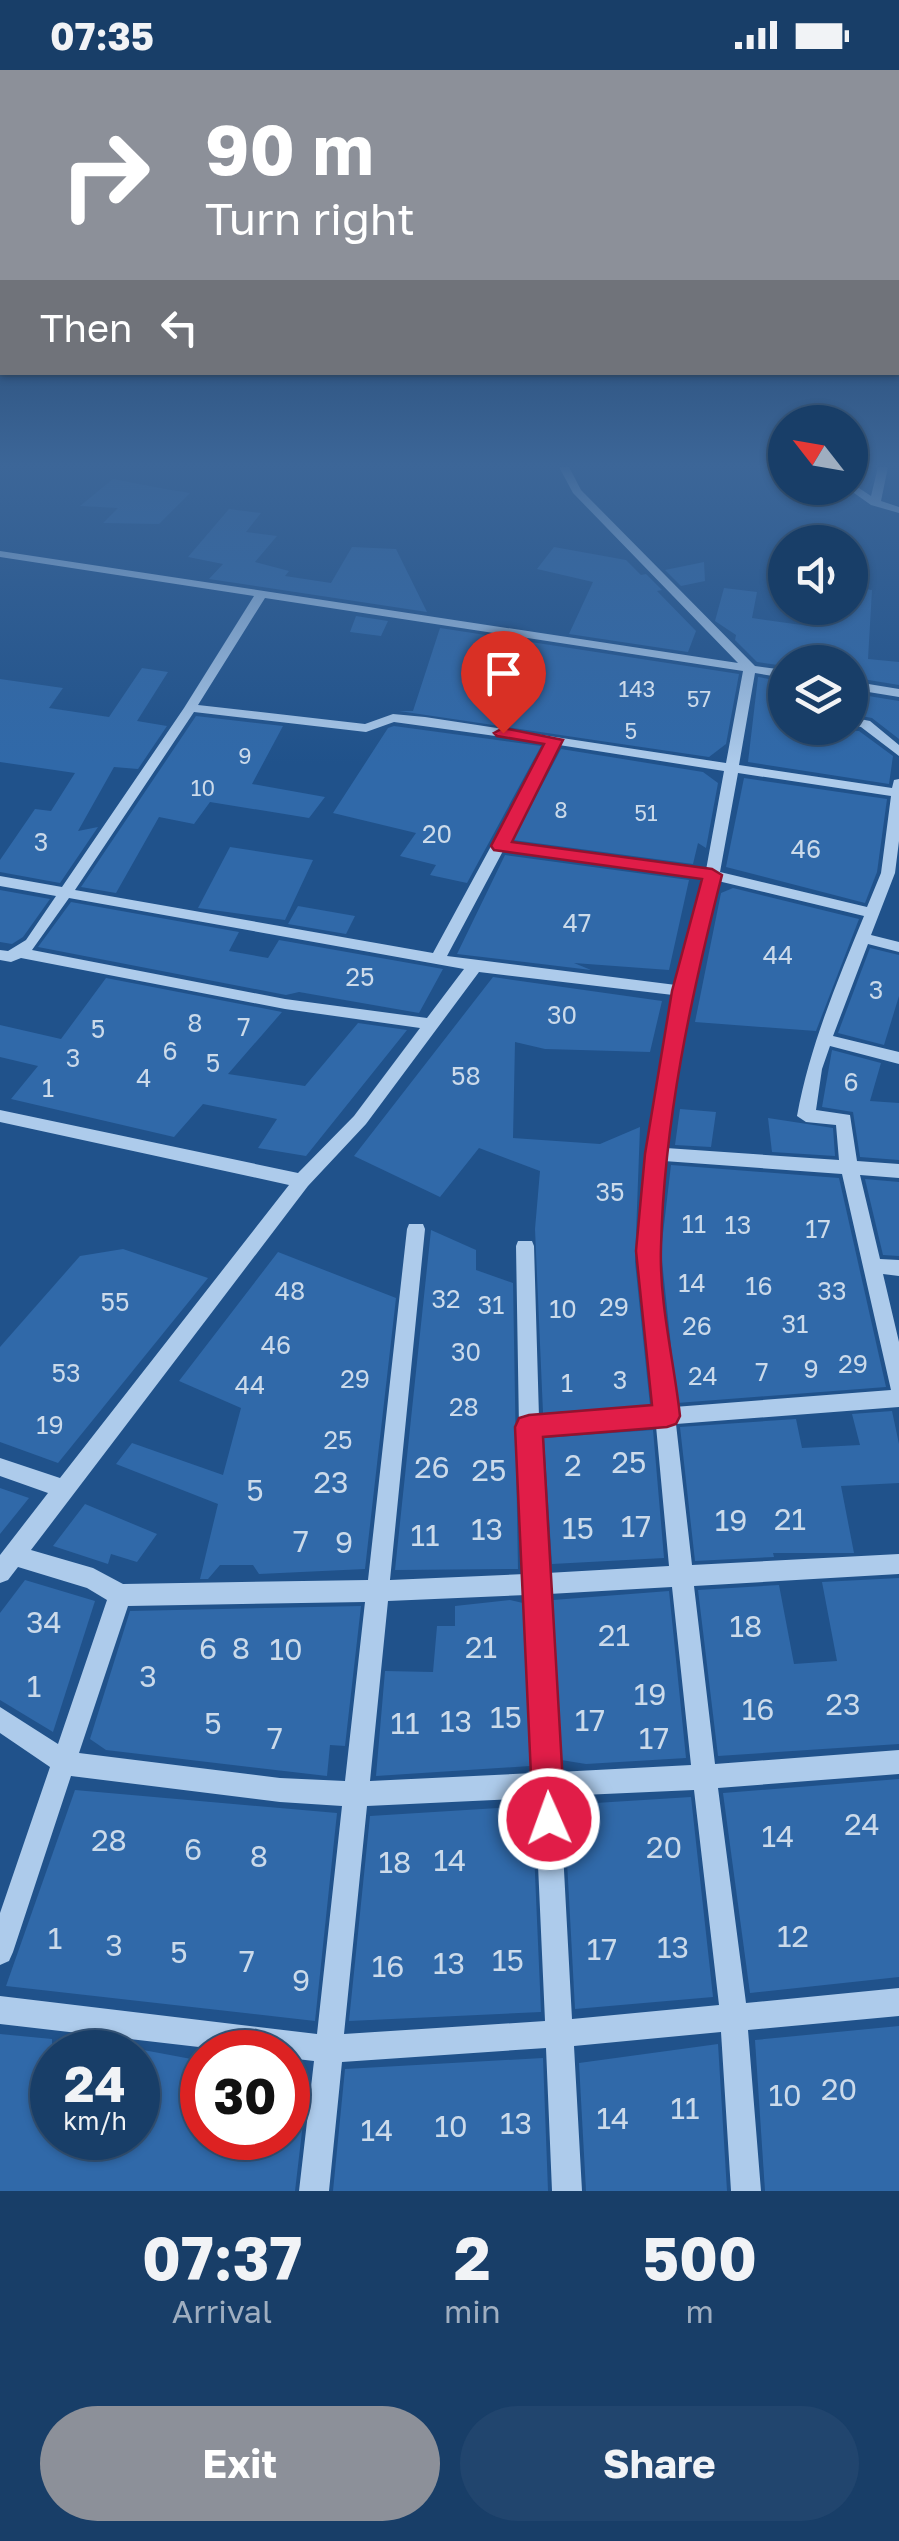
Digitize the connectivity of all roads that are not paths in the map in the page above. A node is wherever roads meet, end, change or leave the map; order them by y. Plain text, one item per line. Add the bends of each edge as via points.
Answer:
1 (74, 566) edge
2 (650, 566) edge
3 (260, 596) junction
4 (750, 668) junction
5 (768, 671) edge
6 (868, 688) edge
7 (899, 693) edge
8 (190, 708) junction
9 (868, 726) edge
10 (555, 740) junction
11 (899, 752) edge
12 (732, 767) junction
13 (899, 782) edge
14 (898, 793) edge
15 (500, 846) junction
16 (712, 875) junction
17 (0, 881) edge
18 (65, 893) junction
19 (873, 912) junction
20 (862, 938) junction
21 (899, 947) edge
22 (21, 954) junction
23 (0, 955) edge
24 (439, 957) junction
25 (475, 966) junction
26 (682, 991) junction
27 (428, 1024) junction
28 (824, 1039) junction
29 (898, 1054) edge
30 (0, 1116) edge
31 (656, 1154) junction
32 (849, 1166) junction
33 (899, 1171) edge
34 (302, 1182) junction
35 (416, 1229) dead end
36 (525, 1246) dead end
37 (872, 1266) junction
38 (899, 1268) edge
39 (899, 1386) edge
40 (899, 1398) edge
41 (667, 1416) junction
42 (529, 1427) junction
43 (0, 1467) edge
44 (63, 1489) junction
45 (7, 1564) edge
46 (899, 1564) edge
47 (683, 1574) junction
48 (538, 1582) junction
49 (376, 1590) junction
50 (120, 1596) junction
51 (0, 1719) edge
52 (899, 1762) edge
53 (65, 1763) junction
54 (704, 1777) junction
55 (548, 1783) junction
56 (359, 1794) junction
57 (0, 1952) edge
58 (899, 2002) edge
59 (0, 2010) edge
60 (734, 2019) junction
61 (557, 2034) junction
62 (329, 2049) junction
63 (314, 2191) edge
64 (567, 2191) edge
65 (746, 2191) edge

1 - 3 street
2 - 4 street
3 - 4 street
3 - 8 street
4 - 5 street
4 - 12 street
6 - 7 street
8 - 10 street via 366,728 393,718
8 - 18 street
9 - 11 street
10 - 12 street
10 - 15 street
12 - 14 street
12 - 16 street
13 - 14 street
14 - 19 street via 888,873
15 - 16 street
15 - 24 street
16 - 19 street
16 - 26 street
17 - 18 street
18 - 22 street
18 - 24 street
19 - 20 street
20 - 21 street
20 - 28 street
22 - 23 street
22 - 27 street
24 - 25 street
25 - 26 street
25 - 27 street
26 - 31 street
27 - 34 street via 360,1120
28 - 29 street
28 - 32 street via 806,1116 844,1119
30 - 34 street
31 - 32 street
31 - 41 street via 648,1251
32 - 33 street
32 - 37 street
34 - 44 street
35 - 49 street
36 - 42 street
37 - 38 street
37 - 39 street
40 - 41 street
41 - 42 street
41 - 47 street
42 - 48 street
43 - 44 street
44 - 45 street
45 - 50 street via 93,1579
46 - 47 street
47 - 48 street
47 - 54 street
48 - 49 street
48 - 55 street
49 - 50 street
49 - 56 street
50 - 53 street
51 - 53 street
52 - 54 street
53 - 56 street
53 - 57 street
54 - 55 street
54 - 60 street
55 - 56 street
55 - 61 street
56 - 62 street
58 - 60 street
59 - 62 street
60 - 61 street
60 - 65 street
61 - 62 street
61 - 64 street
62 - 63 street

